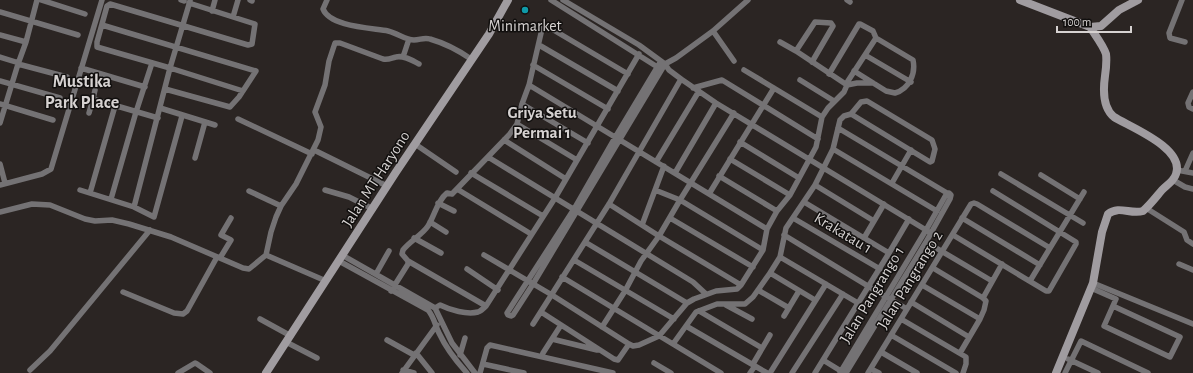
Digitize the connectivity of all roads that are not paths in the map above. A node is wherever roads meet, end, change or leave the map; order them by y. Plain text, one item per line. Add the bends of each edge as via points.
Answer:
1 (37, 0) edge
2 (41, 0) edge
3 (102, 0) edge
4 (215, 0) edge
5 (238, 0) edge
6 (326, 0) edge
7 (508, 0) edge
8 (551, 0) edge
9 (563, 0) edge
10 (748, 0) edge
11 (1020, 0) edge
12 (1138, 0) edge
13 (1182, 0) edge
14 (186, 1) edge
15 (53, 2) edge
16 (212, 11) junction
17 (0, 12) edge
18 (86, 14) dead end
19 (233, 17) junction
20 (32, 20) junction
21 (102, 25) junction
22 (182, 26) junction
23 (1090, 27) junction
24 (713, 31) junction
25 (0, 35) edge
26 (78, 35) dead end
27 (876, 38) junction
28 (409, 39) junction
29 (26, 42) junction
30 (780, 42) dead end
31 (1185, 42) dead end
32 (539, 45) junction
33 (176, 47) junction
34 (796, 51) junction
35 (639, 54) junction
36 (865, 55) junction
37 (403, 57) junction
38 (0, 58) edge
39 (471, 59) junction
40 (734, 61) dead end
41 (812, 62) junction
42 (152, 63) junction
43 (18, 64) junction
44 (420, 64) dead end
45 (533, 65) junction
46 (661, 65) junction
47 (81, 68) junction
48 (170, 68) junction
49 (744, 70) dead end
50 (854, 71) junction
51 (628, 74) junction
52 (829, 74) junction
53 (67, 77) dead end
54 (681, 79) junction
55 (800, 80) dead end
56 (0, 81) edge
57 (911, 82) junction
58 (874, 83) junction
59 (12, 85) junction
60 (846, 85) junction
61 (529, 86) junction
62 (145, 87) junction
63 (693, 88) junction
64 (774, 88) junction
65 (165, 89) junction
66 (95, 90) dead end
67 (243, 91) junction
68 (699, 91) junction
69 (618, 92) junction
70 (1193, 92) edge
71 (60, 98) dead end
72 (93, 99) junction
73 (834, 101) junction
74 (716, 103) junction
75 (3, 104) edge
76 (522, 104) junction
77 (763, 105) junction
78 (115, 106) junction
79 (160, 108) junction
80 (1193, 108) edge
81 (608, 109) junction
82 (136, 112) junction
83 (89, 113) dead end
84 (734, 113) junction
85 (851, 114) junction
86 (182, 116) junction
87 (822, 117) junction
88 (158, 118) junction
89 (238, 119) dead end
90 (53, 120) dead end
91 (206, 122) junction
92 (0, 123) edge
93 (517, 124) junction
94 (751, 124) junction
95 (215, 125) dead end
96 (598, 126) junction
97 (838, 128) junction
98 (618, 138) junction
99 (818, 139) junction
100 (504, 140) junction
101 (740, 142) junction
102 (588, 143) junction
103 (415, 144) junction
104 (833, 149) junction
105 (911, 150) junction
106 (313, 152) junction
107 (640, 152) junction
108 (1193, 153) edge
109 (488, 157) junction
110 (194, 158) dead end
111 (730, 159) junction
112 (577, 160) junction
113 (811, 160) junction
114 (656, 162) junction
115 (0, 164) edge
116 (664, 166) junction
117 (822, 167) junction
118 (902, 167) junction
119 (1181, 171) junction
120 (456, 172) dead end
121 (471, 173) junction
122 (675, 173) junction
123 (1193, 173) edge
124 (1002, 174) dead end
125 (719, 176) junction
126 (1041, 176) dead end
127 (800, 178) junction
128 (566, 179) junction
129 (1173, 180) junction
130 (692, 182) junction
131 (892, 183) junction
132 (2, 184) edge
133 (815, 185) junction
134 (387, 186) junction
135 (456, 189) junction
136 (1193, 189) edge
137 (80, 190) dead end
138 (325, 190) dead end
139 (655, 190) junction
140 (250, 191) dead end
141 (90, 192) junction
142 (993, 192) dead end
143 (1084, 192) dead end
144 (947, 193) junction
145 (709, 194) junction
146 (790, 195) junction
147 (555, 198) junction
148 (1080, 199) junction
149 (111, 200) junction
150 (680, 200) junction
151 (804, 202) junction
152 (438, 203) junction
153 (609, 204) junction
154 (884, 204) junction
155 (281, 206) junction
156 (134, 207) junction
157 (1146, 208) junction
158 (373, 209) junction
159 (576, 210) junction
160 (2, 211) edge
161 (454, 211) dead end
162 (777, 211) junction
163 (937, 211) junction
164 (1070, 215) junction
165 (0, 216) edge
166 (542, 216) junction
167 (231, 218) dead end
168 (670, 218) junction
169 (793, 218) junction
170 (962, 218) junction
171 (909, 219) junction
172 (874, 221) junction
173 (430, 222) junction
174 (596, 223) junction
175 (1083, 223) dead end
176 (642, 225) junction
177 (767, 229) junction
178 (150, 230) junction
179 (929, 231) junction
180 (446, 232) dead end
181 (1060, 232) junction
182 (531, 234) junction
183 (784, 235) junction
184 (953, 235) junction
185 (659, 236) junction
186 (414, 238) junction
187 (864, 238) junction
188 (585, 242) junction
189 (926, 242) junction
190 (1193, 244) edge
191 (1050, 248) junction
192 (763, 250) junction
193 (389, 251) dead end
194 (943, 251) junction
195 (889, 253) junction
196 (441, 254) dead end
197 (647, 254) junction
198 (266, 255) junction
199 (484, 255) dead end
200 (780, 257) junction
201 (219, 258) junction
202 (340, 258) junction
203 (408, 260) junction
204 (574, 260) junction
205 (1002, 264) junction
206 (1040, 264) junction
207 (1179, 264) dead end
208 (752, 267) junction
209 (933, 268) junction
210 (467, 269) dead end
211 (880, 269) junction
212 (510, 270) junction
213 (1193, 270) edge
214 (635, 272) junction
215 (770, 273) junction
216 (376, 274) junction
217 (562, 277) junction
218 (326, 280) junction
219 (992, 281) junction
220 (1030, 281) junction
221 (531, 283) junction
222 (826, 284) junction
223 (395, 285) junction
224 (741, 285) junction
225 (922, 285) junction
226 (1092, 285) junction
227 (869, 287) junction
228 (498, 290) junction
229 (758, 290) junction
230 (391, 291) junction
231 (625, 291) junction
232 (799, 291) junction
233 (123, 292) dead end
234 (706, 294) junction
235 (843, 294) junction
236 (552, 295) junction
237 (888, 298) junction
238 (983, 298) junction
239 (815, 300) junction
240 (911, 302) junction
241 (858, 303) junction
242 (687, 304) junction
243 (724, 304) junction
244 (486, 306) junction
245 (1113, 306) junction
246 (435, 308) junction
247 (614, 308) junction
248 (788, 308) junction
249 (907, 309) junction
250 (699, 310) junction
251 (541, 312) junction
252 (784, 316) dead end
253 (752, 318) dead end
254 (901, 318) junction
255 (260, 319) dead end
256 (674, 319) junction
257 (980, 319) junction
258 (440, 321) junction
259 (533, 324) dead end
260 (1193, 324) edge
261 (561, 325) junction
262 (436, 326) junction
263 (686, 326) junction
264 (602, 327) junction
265 (770, 335) dead end
266 (891, 335) junction
267 (661, 336) junction
268 (969, 337) junction
269 (465, 338) dead end
270 (288, 339) junction
271 (552, 339) junction
272 (387, 340) dead end
273 (670, 343) junction
274 (629, 344) junction
275 (762, 348) junction
276 (601, 351) junction
277 (881, 352) junction
278 (543, 353) dead end
279 (960, 353) junction
280 (415, 354) junction
281 (460, 355) junction
282 (1063, 356) junction
283 (317, 358) dead end
284 (822, 360) junction
285 (1071, 360) junction
286 (654, 363) dead end
287 (483, 364) junction
288 (754, 365) junction
289 (30, 370) dead end
290 (402, 371) edge
291 (870, 371) edge
292 (842, 372) edge
293 (178, 373) edge
294 (210, 373) edge
295 (266, 373) edge
296 (414, 373) edge
297 (432, 373) edge
298 (467, 373) edge
299 (475, 373) edge
300 (480, 373) edge
301 (524, 373) edge
302 (612, 373) edge
303 (671, 373) edge
304 (721, 373) edge
305 (750, 373) edge
306 (768, 373) edge
307 (792, 373) edge
308 (815, 373) edge
309 (878, 373) edge
310 (917, 373) edge
311 (956, 373) edge
312 (963, 373) edge
313 (1056, 373) edge
314 (1065, 373) edge
315 (1098, 373) edge
316 (1148, 373) edge

1 - 20 street
2 - 15 street
3 - 47 street
4 - 16 street
5 - 19 street
6 - 28 street via 324,13 331,18 355,27 388,31
7 - 39 street, Jalan MT Haryono
8 - 35 street
9 - 46 street via 639,45
10 - 24 street
11 - 23 street
12 - 23 street via 1124,7 1101,26
13 - 31 street via 1169,33 1170,38
14 - 16 street
14 - 22 street
15 - 18 street
16 - 19 street
17 - 20 street
19 - 22 street via 256,24 252,44
20 - 26 street
20 - 29 street
21 - 22 street via 107,6 110,4
21 - 33 street
21 - 42 street via 98,47
22 - 33 street
23 - 119 street via 1106,55 1105,101 1110,114 1166,147
24 - 40 street
24 - 46 street via 676,58
25 - 29 street
27 - 36 street
27 - 52 street via 873,31 859,24
27 - 57 street via 913,60
28 - 37 street
28 - 39 street via 432,40 456,49
29 - 43 street
30 - 34 street
32 - 45 street
32 - 51 street via 542,29 547,25
32 - 69 street
33 - 48 street
33 - 67 street via 256,70
34 - 41 street
34 - 41 street via 815,22 831,23 833,26
35 - 46 street
35 - 51 street
36 - 50 street
36 - 57 street
37 - 44 street
37 - 106 street via 383,59 335,43 325,85 315,112 321,127
38 - 43 street
39 - 103 street, Jalan MT Haryono
41 - 52 street
42 - 48 street
42 - 62 street
43 - 53 street
43 - 59 street
45 - 61 street
45 - 81 street
46 - 54 street
46 - 98 street
47 - 62 street
47 - 132 street via 51,169 42,174
48 - 65 street
48 - 67 street
49 - 64 street
50 - 58 street
50 - 60 street
51 - 69 street
52 - 60 street
54 - 63 street
54 - 107 street
55 - 73 street
56 - 59 street
57 - 58 street via 895,93 886,91
58 - 60 street
59 - 71 street
59 - 75 street
60 - 73 street via 844,92
61 - 76 street
61 - 96 street
62 - 82 street
63 - 68 street
63 - 77 street via 722,80
64 - 77 street
64 - 87 street
65 - 67 street via 230,107
65 - 79 street
66 - 72 street
68 - 74 street
68 - 114 street
69 - 81 street
70 - 80 street via 1188,104
72 - 78 street
72 - 83 street
73 - 87 street
74 - 84 street
74 - 122 street
75 - 90 street
75 - 92 street
76 - 93 street
76 - 102 street
77 - 94 street
77 - 99 street
78 - 82 street
78 - 141 street
79 - 86 street
79 - 88 street
81 - 96 street
82 - 88 street
82 - 149 street
84 - 94 street
84 - 130 street
85 - 97 street via 841,118
85 - 105 street
85 - 105 street via 865,100 932,140 934,157 931,162
86 - 91 street
86 - 156 street via 155,216
87 - 99 street
88 - 156 street
89 - 106 street
91 - 95 street
91 - 110 street
93 - 100 street
93 - 112 street
94 - 101 street
94 - 113 street
96 - 98 street
96 - 102 street
97 - 104 street
97 - 118 street
98 - 107 street
98 - 159 street
99 - 113 street
100 - 109 street
100 - 128 street
101 - 111 street
101 - 127 street
102 - 112 street
103 - 120 street
103 - 134 street, Jalan MT Haryono
104 - 117 street
104 - 131 street
105 - 118 street
106 - 134 street
106 - 155 street
107 - 114 street
107 - 153 street
108 - 119 street
109 - 121 street
109 - 147 street
111 - 125 street
111 - 146 street
112 - 128 street
113 - 117 street
113 - 127 street
114 - 116 street
115 - 132 street
116 - 122 street
116 - 139 street
117 - 133 street
117 - 154 street
118 - 131 street
118 - 144 street
119 - 123 street
119 - 129 street
121 - 135 street
121 - 166 street
122 - 130 street
124 - 164 street
125 - 145 street
125 - 162 street
126 - 148 street
127 - 146 street
128 - 147 street
129 - 136 street
129 - 157 street
130 - 145 street
130 - 150 street
131 - 163 street
133 - 151 street
133 - 172 street
134 - 158 street, Jalan MT Haryono
135 - 152 street via 452,194 445,194
135 - 182 street
137 - 141 street
138 - 158 street via 349,197
139 - 150 street
139 - 176 street
140 - 155 street
141 - 149 street
142 - 181 street
143 - 148 street
144 - 163 street
144 - 179 street via 950,199
145 - 177 street
146 - 162 street
147 - 159 street
147 - 166 street
148 - 164 street
149 - 156 street
150 - 168 street
150 - 192 street
151 - 169 street
151 - 187 street
152 - 161 street
152 - 173 street
153 - 174 street
153 - 176 street
154 - 171 street
154 - 172 street
155 - 198 street via 270,232
157 - 190 street via 1184,232 1187,240
157 - 226 street via 1138,212 1117,210 1108,214
158 - 202 street, Jalan MT Haryono
159 - 174 street
159 - 221 street
160 - 165 street
160 - 178 street via 32,204 50,205 85,219 112,220
162 - 177 street
163 - 179 street
164 - 175 street
164 - 181 street
166 - 182 street
167 - 201 street via 221,235 231,240
168 - 185 street
168 - 208 street
169 - 183 street
169 - 211 street, Krakatau 1
170 - 184 street, Jalan Pangrango 2
170 - 191 street, Jalan Pangrango 2 via 970,205 976,203
170 - 206 street
171 - 179 street
171 - 195 street
172 - 187 street
173 - 180 street
173 - 186 street
174 - 188 street
174 - 197 street
176 - 185 street
177 - 192 street
178 - 201 street
178 - 289 street via 50,351
179 - 189 street, Jalan Pangrango 1
179 - 237 street, Jalan Pangrango 1
181 - 191 street
181 - 220 street via 1076,243 1049,291
182 - 212 street
183 - 200 street
183 - 227 street
184 - 194 street, Jalan Pangrango 2
184 - 205 street
185 - 197 street
185 - 224 street
186 - 196 street
186 - 203 street via 403,250 402,254
187 - 195 street
188 - 204 street
188 - 214 street
189 - 194 street
189 - 237 street, Jalan Pangrango 1
191 - 206 street
192 - 208 street
193 - 216 street
194 - 209 street, Jalan Pangrango 2
194 - 219 street
195 - 211 street
197 - 214 street
197 - 234 street via 693,282
198 - 201 street via 247,269
198 - 218 street
199 - 212 street
200 - 215 street
200 - 222 street
201 - 233 street via 183,314 174,313
202 - 216 street
202 - 218 street, Jalan MT Haryono
202 - 230 street
203 - 223 street
203 - 244 street
204 - 217 street
204 - 231 street
205 - 219 street
205 - 220 street
206 - 220 street
207 - 213 street
208 - 224 street
209 - 225 street, Jalan Pangrango 2
209 - 238 street
210 - 228 street
211 - 227 street
212 - 221 street
212 - 228 street
214 - 231 street
214 - 242 street
215 - 229 street
215 - 232 street
216 - 223 street
217 - 236 street
217 - 247 street
218 - 270 street, Jalan MT Haryono
219 - 238 street
221 - 221 street via 513,314 508,315 507,313
221 - 236 street
222 - 235 street
222 - 239 street
223 - 230 street
223 - 246 street
224 - 234 street
225 - 240 street, Jalan Pangrango 2
225 - 257 street
226 - 245 street via 1116,299
226 - 260 street
226 - 282 street
227 - 237 street
227 - 241 street
228 - 244 street
229 - 243 street via 745,304
229 - 248 street
230 - 262 street via 428,310
231 - 247 street
231 - 256 street
232 - 239 street
232 - 248 street
234 - 242 street
235 - 241 street
235 - 307 street
236 - 251 street
236 - 264 street
237 - 249 street
237 - 292 street, Jalan Pangrango 1
238 - 257 street via 986,301
239 - 306 street
240 - 249 street, Jalan Pangrango 2
240 - 268 street
241 - 284 street
242 - 256 street
243 - 250 street
243 - 253 street
244 - 246 street via 474,312 452,310 440,305
245 - 245 street via 1104,326 1170,357 1180,337
246 - 258 street
247 - 264 street
247 - 267 street
248 - 252 street
249 - 254 street, Jalan Pangrango 2
250 - 263 street
250 - 275 street
251 - 259 street
251 - 261 street
254 - 266 street, Jalan Pangrango 2
254 - 279 street
255 - 270 street
256 - 267 street
257 - 268 street
258 - 262 street
258 - 281 street
261 - 271 street
261 - 276 street
262 - 280 street
262 - 298 street via 446,347
263 - 273 street
263 - 288 street
264 - 274 street
265 - 275 street
266 - 277 street, Jalan Pangrango 2
266 - 311 street
267 - 273 street
267 - 274 street via 639,346
268 - 279 street
269 - 281 street
270 - 283 street
270 - 295 street, Jalan MT Haryono
271 - 276 street
271 - 278 street
272 - 280 street
273 - 304 street
274 - 276 street via 618,360
275 - 288 street
277 - 291 street, Jalan Pangrango 2
277 - 310 street
279 - 312 street via 966,357
280 - 290 street
280 - 297 street
281 - 299 street
282 - 285 street
282 - 313 street
284 - 292 street
284 - 308 street
285 - 314 street
285 - 315 street
285 - 316 street via 1081,341
286 - 303 street
287 - 300 street
287 - 301 street
287 - 302 street via 490,345
288 - 305 street
288 - 306 street
290 - 296 street
291 - 309 street
293 - 294 street via 194,364

